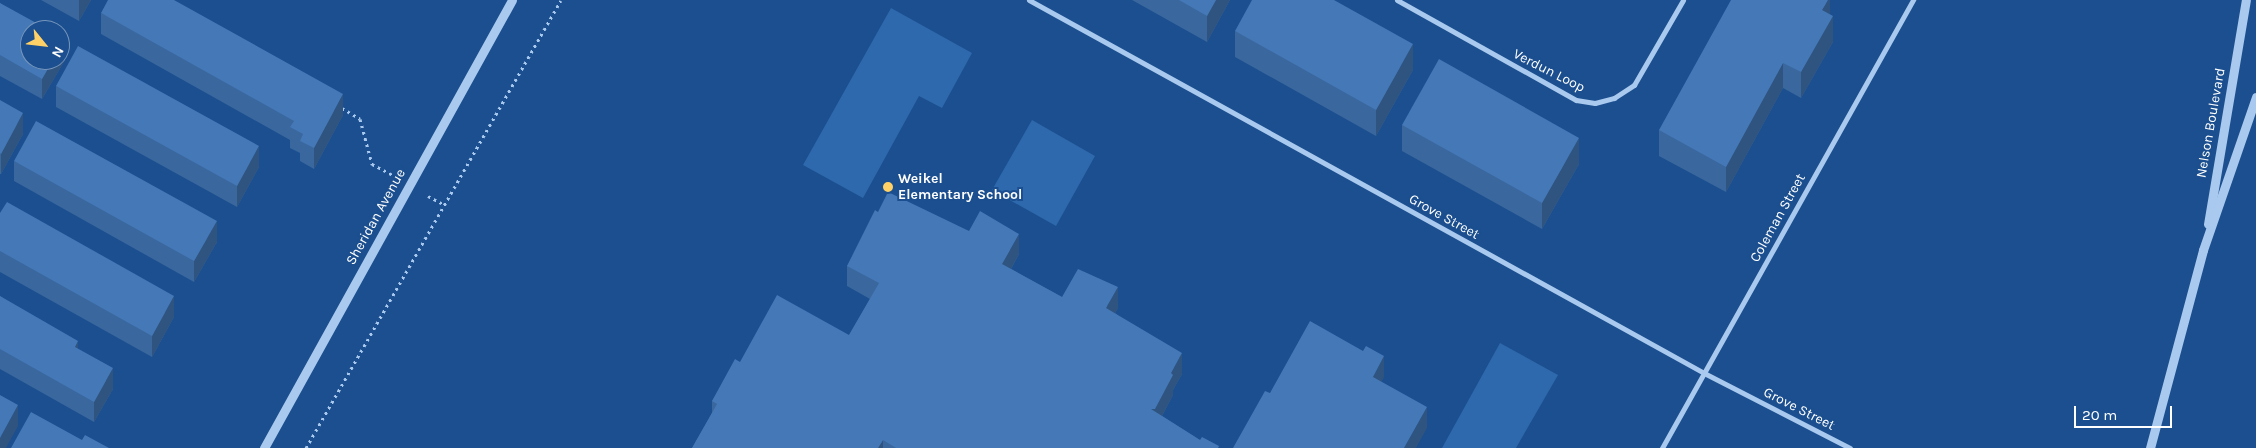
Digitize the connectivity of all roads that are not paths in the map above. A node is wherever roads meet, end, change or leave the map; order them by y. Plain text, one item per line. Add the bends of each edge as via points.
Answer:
1 (512, 0) edge
2 (1029, 0) edge
3 (1397, 0) edge
4 (1683, 0) edge
5 (1913, 0) edge
6 (2246, 0) edge
7 (2256, 97) edge
8 (2203, 250) junction
9 (1704, 373) junction
10 (264, 448) edge
11 (1662, 448) edge
12 (1850, 448) edge
13 (2150, 448) edge

1 - 10 street, Sheridan Avenue
2 - 9 street, Grove Street
3 - 4 street, Verdun Loop via 1576,100 1596,103 1614,98 1634,85
5 - 9 street, Coleman Street
6 - 8 street, Nelson Boulevard
7 - 8 street, Nelson Boulevard
8 - 13 street, Nelson Boulevard
9 - 11 street, Coleman Street
9 - 12 street, Grove Street

